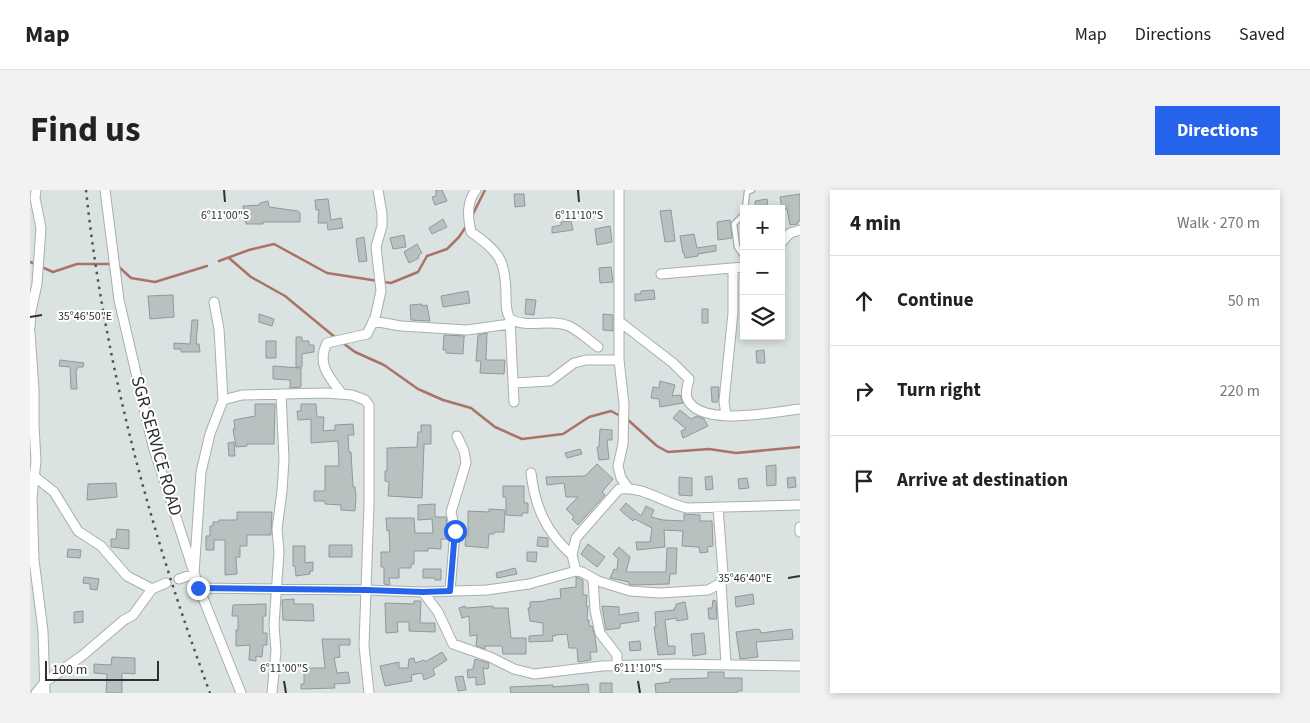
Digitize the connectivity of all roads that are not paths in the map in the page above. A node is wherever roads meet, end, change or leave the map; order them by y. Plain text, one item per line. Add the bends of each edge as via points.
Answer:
1 (36, 190) edge
2 (105, 190) edge
3 (378, 190) edge
4 (476, 190) edge
5 (619, 190) edge
6 (752, 190) edge
7 (746, 205) edge
8 (740, 218) edge
9 (800, 230) edge
10 (785, 239) edge
11 (30, 243) edge
12 (40, 244) junction
13 (740, 251) edge
14 (740, 267) edge
15 (733, 268) junction
16 (661, 274) dead end
17 (214, 302) dead end
18 (373, 321) junction
19 (510, 322) junction
20 (620, 322) junction
21 (30, 327) edge
22 (30, 332) edge
23 (598, 347) dead end
24 (619, 360) junction
25 (513, 383) junction
26 (280, 394) junction
27 (342, 394) junction
28 (223, 400) junction
29 (514, 402) dead end
30 (800, 409) edge
31 (726, 416) junction
32 (457, 436) dead end
33 (531, 473) dead end
34 (34, 476) junction
35 (628, 488) junction
36 (800, 505) edge
37 (718, 508) junction
38 (800, 527) edge
39 (800, 532) edge
40 (572, 555) junction
41 (576, 571) junction
42 (194, 574) junction
43 (593, 578) junction
44 (179, 579) dead end
45 (721, 583) junction
46 (166, 584) dead end
47 (198, 588) junction
48 (152, 589) junction
49 (276, 590) junction
50 (366, 590) junction
51 (450, 591) junction
52 (423, 592) junction
53 (726, 664) junction
54 (800, 666) edge
55 (617, 667) junction
56 (45, 682) junction
57 (36, 693) edge
58 (45, 693) edge
59 (241, 693) edge
60 (272, 693) edge
61 (369, 693) edge

1 - 12 street
2 - 42 street, SGR SERVICE ROAD via 120,300 153,446
3 - 18 street via 382,214 376,247 381,291
4 - 19 street via 469,205 471,232 494,250 504,266
5 - 20 street
6 - 7 lane via 747,192
8 - 13 lane via 734,224
9 - 10 street
11 - 12 street
12 - 21 street
14 - 15 street
15 - 16 street
15 - 31 street via 733,313 724,401
17 - 28 street via 219,329
18 - 19 street via 467,330
18 - 27 street via 367,334 327,343 323,351 323,366
19 - 23 street via 568,325
19 - 25 street
20 - 24 street
20 - 31 street via 689,379 686,396 691,406 699,411
22 - 34 street
24 - 25 street via 586,360 574,363 550,381
24 - 35 street via 624,423 618,466 620,478
25 - 29 street
26 - 27 street
26 - 28 street via 242,395
26 - 49 street via 284,459 277,528
27 - 50 street via 365,400 369,405
28 - 42 street via 201,472
30 - 31 street
32 - 51 street via 466,463 451,512 455,531
33 - 40 street via 537,505 554,537
34 - 48 street via 54,492 78,531 101,546 127,576
34 - 56 street via 34,560 43,631
35 - 37 street via 646,491 679,506
35 - 40 street via 619,489 576,538
36 - 37 street via 730,505
37 - 45 street
38 - 39 street
40 - 41 street
41 - 43 street
41 - 51 street via 512,588
42 - 44 street
42 - 47 street, SGR SERVICE ROAD
43 - 45 street via 630,591 660,593 708,590
43 - 55 street via 600,633 616,655
45 - 53 street
46 - 48 street
47 - 49 street
47 - 59 street, SGR SERVICE ROAD
48 - 56 street via 133,615
49 - 50 street
49 - 60 street
50 - 52 street
50 - 61 street via 364,646
51 - 52 street
52 - 55 street via 438,612 453,644 514,669 534,674
53 - 54 street
53 - 55 street
56 - 57 street
56 - 58 street

